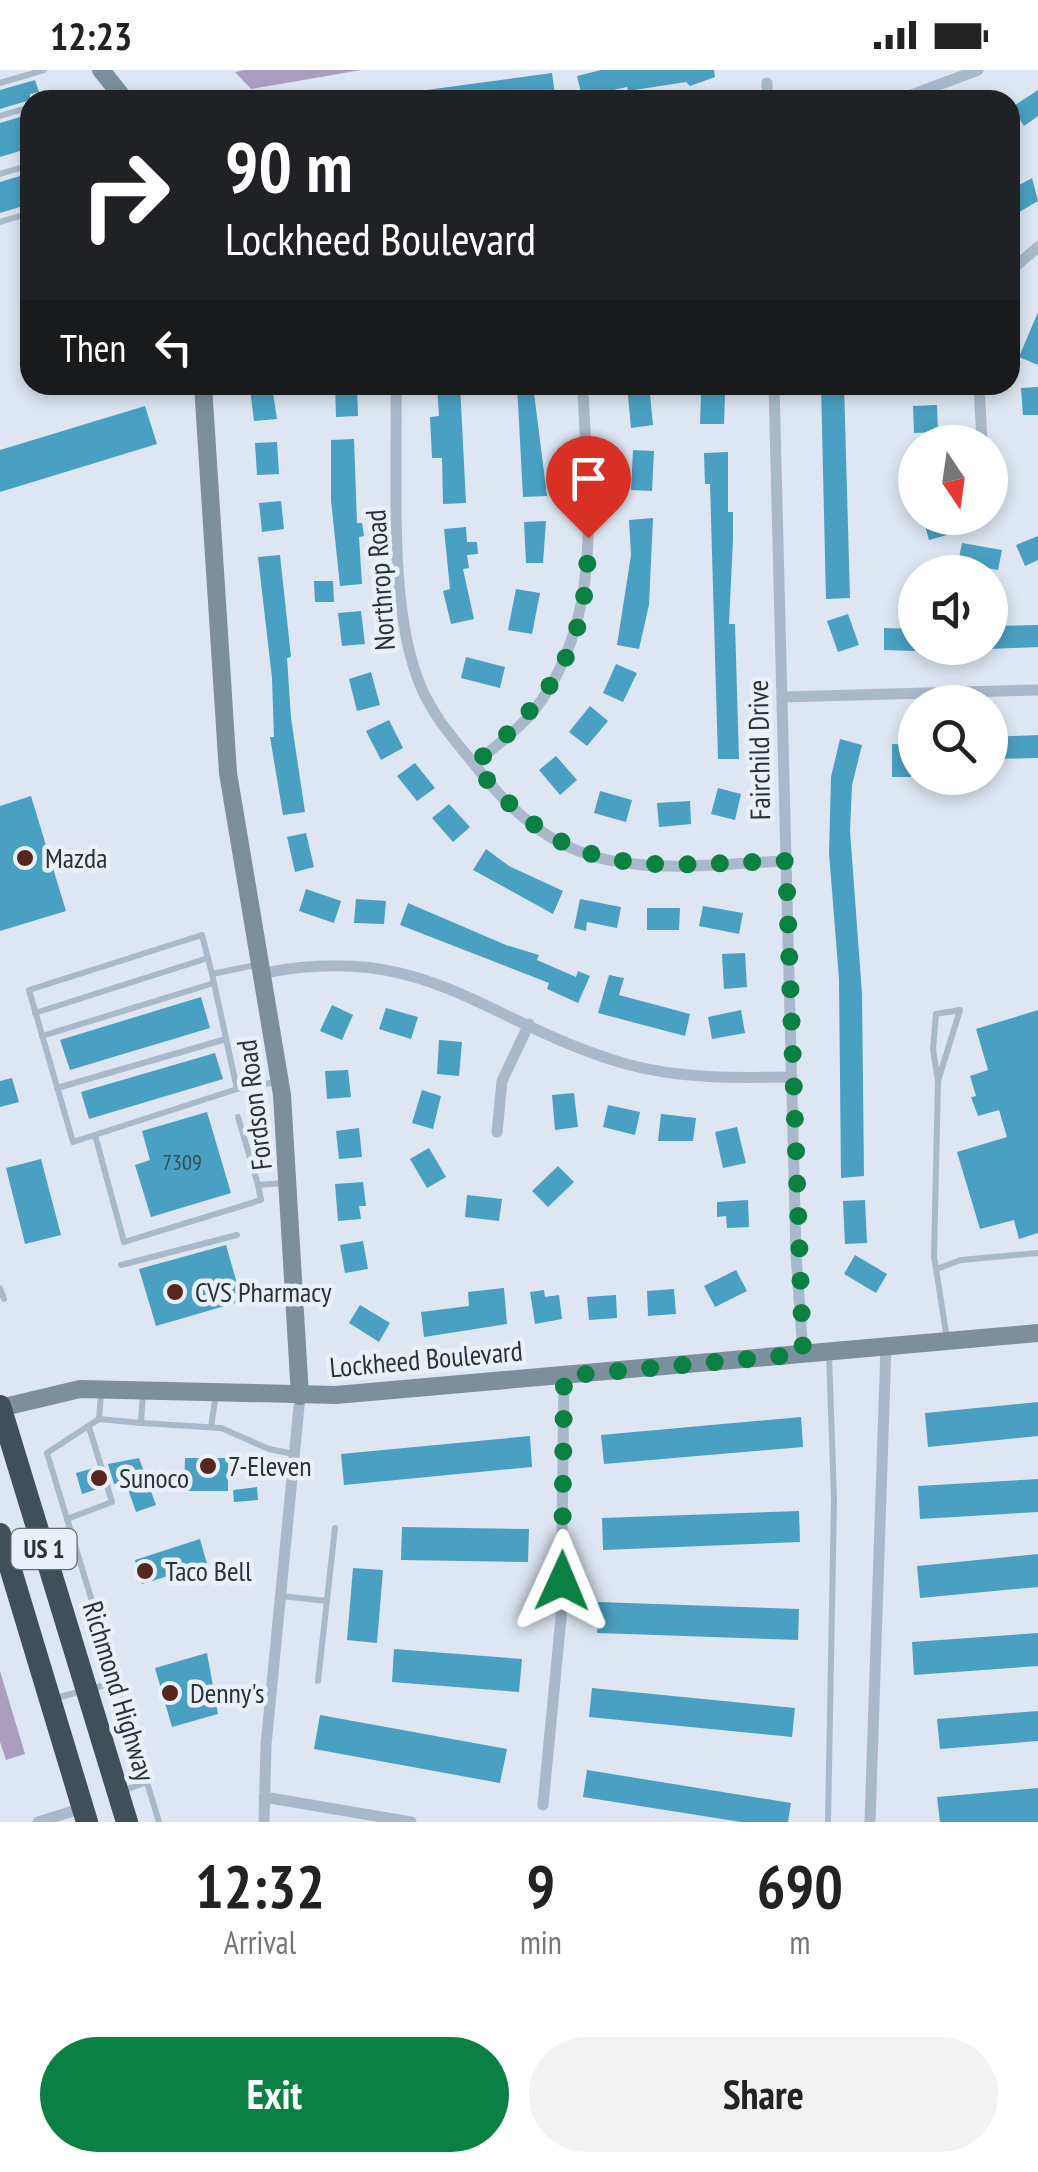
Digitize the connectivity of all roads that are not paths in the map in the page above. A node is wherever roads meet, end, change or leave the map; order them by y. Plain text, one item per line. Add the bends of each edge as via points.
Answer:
1 (44, 70) edge
2 (101, 70) edge
3 (978, 70) edge
4 (0, 82) edge
5 (767, 84) dead end
6 (117, 90) edge
7 (767, 90) edge
8 (925, 90) edge
9 (204, 395) edge
10 (396, 395) edge
11 (583, 395) edge
12 (774, 395) edge
13 (980, 395) edge
14 (981, 425) edge
15 (1038, 690) edge
16 (782, 697) junction
17 (474, 764) junction
18 (786, 861) junction
19 (208, 958) junction
20 (263, 968) junction
21 (212, 974) junction
22 (214, 983) junction
23 (35, 1012) junction
24 (528, 1024) junction
25 (42, 1036) junction
26 (226, 1039) junction
27 (792, 1077) junction
28 (280, 1080) junction
29 (938, 1081) junction
30 (57, 1088) junction
31 (237, 1089) junction
32 (238, 1117) dead end
33 (497, 1132) dead end
34 (95, 1135) junction
35 (290, 1182) junction
36 (258, 1185) junction
37 (237, 1235) dead end
38 (1038, 1252) edge
39 (121, 1265) dead end
40 (939, 1268) junction
41 (0, 1288) edge
42 (4, 1300) dead end
43 (1038, 1333) edge
44 (947, 1340) junction
45 (886, 1346) junction
46 (829, 1352) junction
47 (803, 1354) junction
48 (564, 1376) junction
49 (102, 1390) junction
50 (143, 1391) junction
51 (216, 1392) junction
52 (300, 1396) junction
53 (0, 1408) edge
54 (99, 1419) junction
55 (141, 1423) junction
56 (89, 1427) junction
57 (211, 1427) junction
58 (294, 1454) junction
59 (67, 1519) junction
60 (335, 1528) dead end
61 (0, 1534) edge
62 (280, 1596) junction
63 (327, 1602) junction
64 (318, 1681) dead end
65 (117, 1682) junction
66 (88, 1691) junction
67 (50, 1700) junction
68 (147, 1782) junction
69 (118, 1792) junction
70 (264, 1796) junction
71 (543, 1805) dead end
72 (85, 1815) edge
73 (38, 1822) edge
74 (127, 1822) edge
75 (159, 1822) edge
76 (264, 1822) edge
77 (411, 1822) edge
78 (828, 1822) edge
79 (870, 1822) edge

1 - 4 lane
2 - 6 street
3 - 8 street
5 - 7 street
9 - 20 street, Fordson Road via 228,773
10 - 17 street, Northrop Road via 404,632 427,700
11 - 17 street via 588,571 580,621 540,702
12 - 16 street, Fairchild Drive
13 - 14 street
15 - 16 street
16 - 18 street, Fairchild Drive
17 - 18 street, Northrop Road via 529,824 590,856 648,864
18 - 27 street, Fairchild Drive
19 - 21 lane
19 - 23 lane
19 - 23 lane via 202,935 28,990
20 - 21 lane
20 - 24 street via 386,967 440,983
20 - 28 street, Fordson Road
21 - 22 lane
22 - 25 lane
22 - 26 lane
23 - 25 lane
24 - 27 street via 651,1070
24 - 33 street via 502,1081
25 - 30 lane
26 - 30 lane
26 - 31 lane
27 - 47 street, Fairchild Drive
28 - 31 lane
28 - 35 street, Fordson Road
29 - 29 lane via 946,1064 960,1010 936,1014 932,1049
29 - 40 lane
30 - 34 lane via 73,1142
31 - 34 lane
32 - 36 lane
34 - 36 lane via 124,1242 261,1200
35 - 36 lane
35 - 52 street, Fordson Road
37 - 39 lane
38 - 40 lane
40 - 44 lane
41 - 42 lane
43 - 44 street, Lockheed Boulevard
44 - 45 street, Lockheed Boulevard
45 - 46 street, Lockheed Boulevard
45 - 79 street
46 - 47 street, Lockheed Boulevard
46 - 78 lane via 834,1499
47 - 48 street, Lockheed Boulevard
48 - 52 street, Lockheed Boulevard
48 - 71 street via 561,1618
49 - 50 street, Lockheed Boulevard
49 - 53 street, Lockheed Boulevard via 64,1390
49 - 54 lane
50 - 51 street, Lockheed Boulevard
50 - 55 lane
51 - 52 street, Lockheed Boulevard
51 - 57 lane
52 - 58 street, Fordson Road
53 - 66 highway, Richmond Highway / US 1
54 - 55 lane
54 - 56 lane
55 - 57 lane
56 - 59 lane via 47,1453
56 - 59 lane via 112,1502
57 - 58 lane
58 - 62 street, Fordson Road
59 - 65 lane
60 - 63 lane
61 - 67 highway, US 1
62 - 63 lane
62 - 70 street, Fordson Road
63 - 64 lane
65 - 66 lane
65 - 68 lane
66 - 67 lane
66 - 69 highway, Richmond Highway / US 1
67 - 72 highway, US 1
68 - 69 lane
68 - 75 lane
69 - 74 highway, Richmond Highway / US 1
70 - 76 street, Fordson Road
70 - 77 street
72 - 73 street

